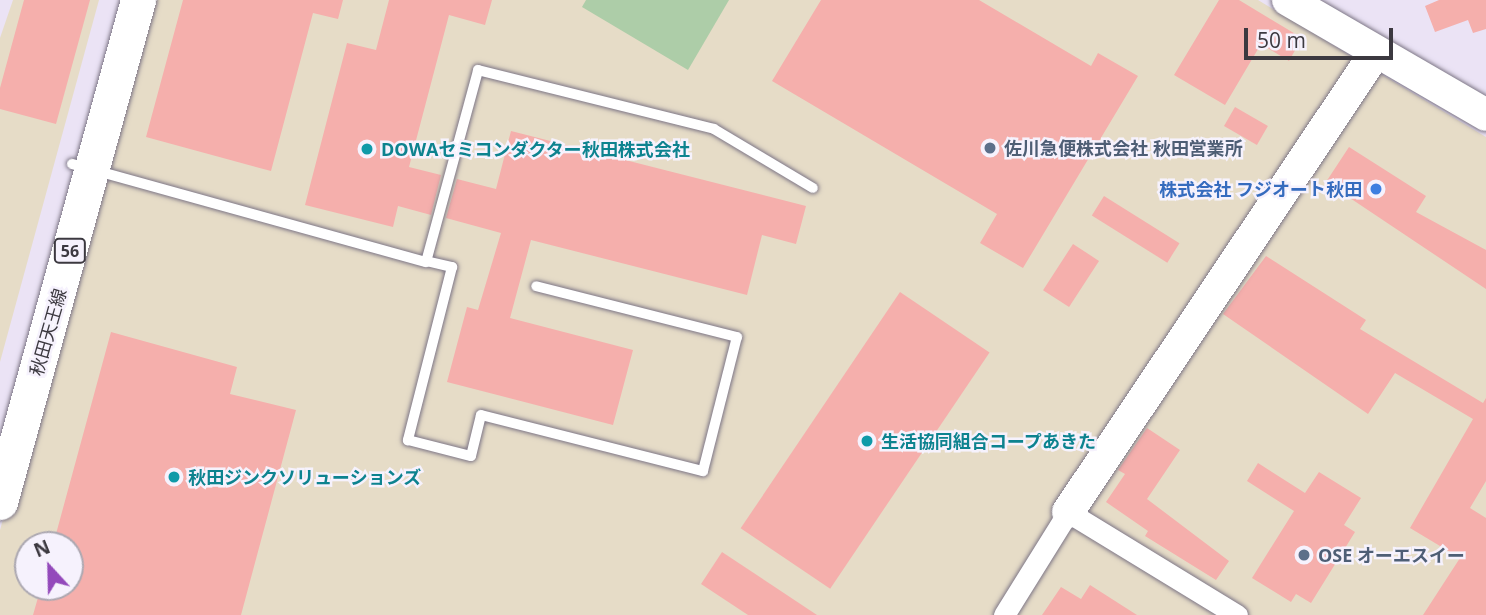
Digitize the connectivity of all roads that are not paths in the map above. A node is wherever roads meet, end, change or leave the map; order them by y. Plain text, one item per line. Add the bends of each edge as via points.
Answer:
1 (115, 0) edge
2 (138, 0) edge
3 (1289, 0) edge
4 (1376, 51) junction
5 (1484, 113) edge
6 (83, 166) junction
7 (813, 188) dead end
8 (426, 261) junction
9 (536, 286) dead end
10 (0, 418) edge
11 (0, 502) edge
12 (1068, 512) junction
13 (1004, 615) edge
14 (1237, 615) edge

1 - 6 main road, 秋田天王線 / 56
2 - 6 main road, 秋田天王線 / 56
3 - 4 street
4 - 5 street
4 - 12 street
6 - 8 lane
6 - 10 main road, 秋田天王線 / 56
6 - 11 main road, 秋田天王線 / 56
7 - 8 lane via 714,129 478,70
8 - 9 lane via 452,267 408,440 471,456 481,415 703,471 737,337
12 - 13 street
12 - 14 street

